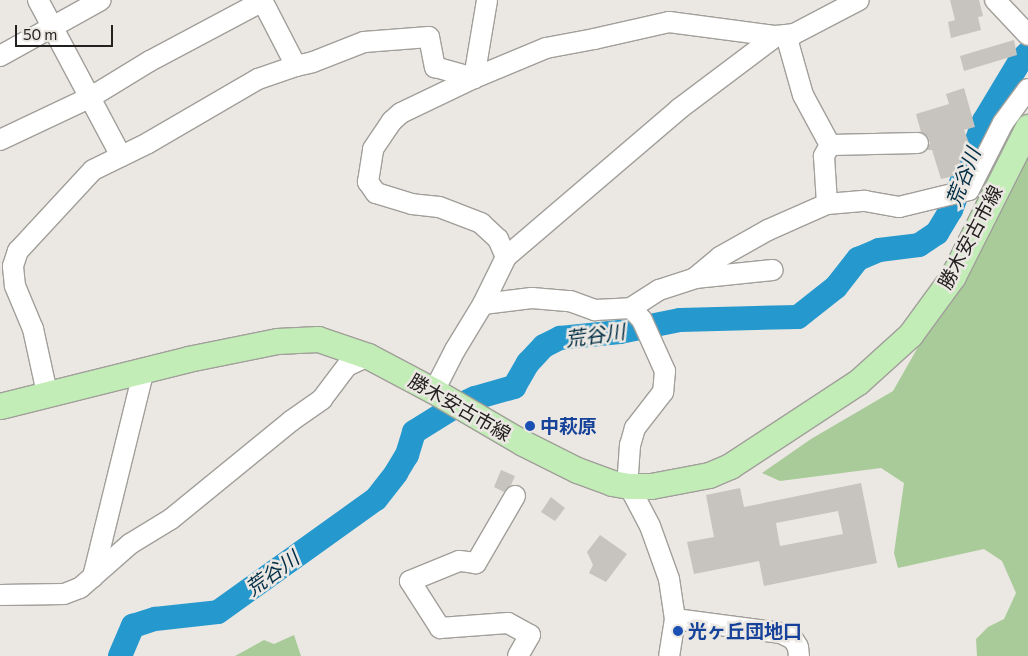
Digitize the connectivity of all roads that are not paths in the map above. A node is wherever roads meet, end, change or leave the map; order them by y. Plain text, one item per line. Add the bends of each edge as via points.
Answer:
1 (38, 0) edge
2 (101, 0) edge
3 (262, 0) edge
4 (487, 0) edge
5 (995, 0) edge
6 (846, 3) edge
7 (53, 26) junction
8 (1028, 35) edge
9 (781, 36) junction
10 (0, 56) edge
11 (296, 66) junction
12 (474, 78) junction
13 (1028, 89) edge
14 (91, 97) junction
15 (1028, 127) edge
16 (0, 140) edge
17 (918, 143) dead end
18 (830, 145) junction
19 (121, 156) junction
20 (827, 204) junction
21 (506, 257) junction
22 (773, 270) dead end
23 (695, 278) junction
24 (483, 304) junction
25 (631, 308) junction
26 (368, 356) junction
27 (144, 369) junction
28 (47, 393) junction
29 (439, 393) junction
30 (0, 406) edge
31 (629, 486) junction
32 (515, 496) dead end
33 (93, 577) junction
34 (0, 595) edge
35 (675, 619) junction
36 (518, 656) edge
37 (669, 656) edge
38 (799, 656) edge

1 - 7 street
2 - 7 street
3 - 11 street
3 - 14 street via 150,60
4 - 12 street
5 - 8 street
6 - 9 street via 794,34
7 - 10 street
7 - 14 street
9 - 12 street via 669,22 546,48
9 - 18 street via 803,95
9 - 21 street via 679,109
11 - 12 street via 364,42 429,37 434,67
11 - 19 street via 258,80
12 - 21 street via 401,113 392,121 373,149 368,182 376,193 412,204 439,207 481,223 498,239
13 - 20 street via 1003,123 969,190 899,207 865,201
14 - 16 street
14 - 19 street
15 - 31 main road, 勝木安古市線 via 953,276 910,335 858,382 730,466 709,476
17 - 18 street
18 - 20 street via 824,156
19 - 28 street via 93,170 18,251 13,266 15,286 33,328
20 - 23 street via 720,256
21 - 24 street
22 - 23 street
23 - 25 street via 659,290
24 - 25 street via 532,298 570,301 595,310
24 - 29 street via 455,350
25 - 31 street via 642,320 665,371 663,392 635,428 630,445
26 - 27 main road, 勝木安古市線 via 318,339 300,339
26 - 29 main road, 勝木安古市線
26 - 33 street via 347,366 322,399 171,519 130,544
27 - 28 main road, 勝木安古市線
27 - 33 street
28 - 30 main road, 勝木安古市線
29 - 31 main road, 勝木安古市線 via 576,470
31 - 35 street via 650,526 669,579
32 - 36 street via 476,562 459,561 410,581 440,628 508,623 530,636
33 - 34 street via 80,588 64,594
35 - 37 street
35 - 38 street via 781,633 793,639

